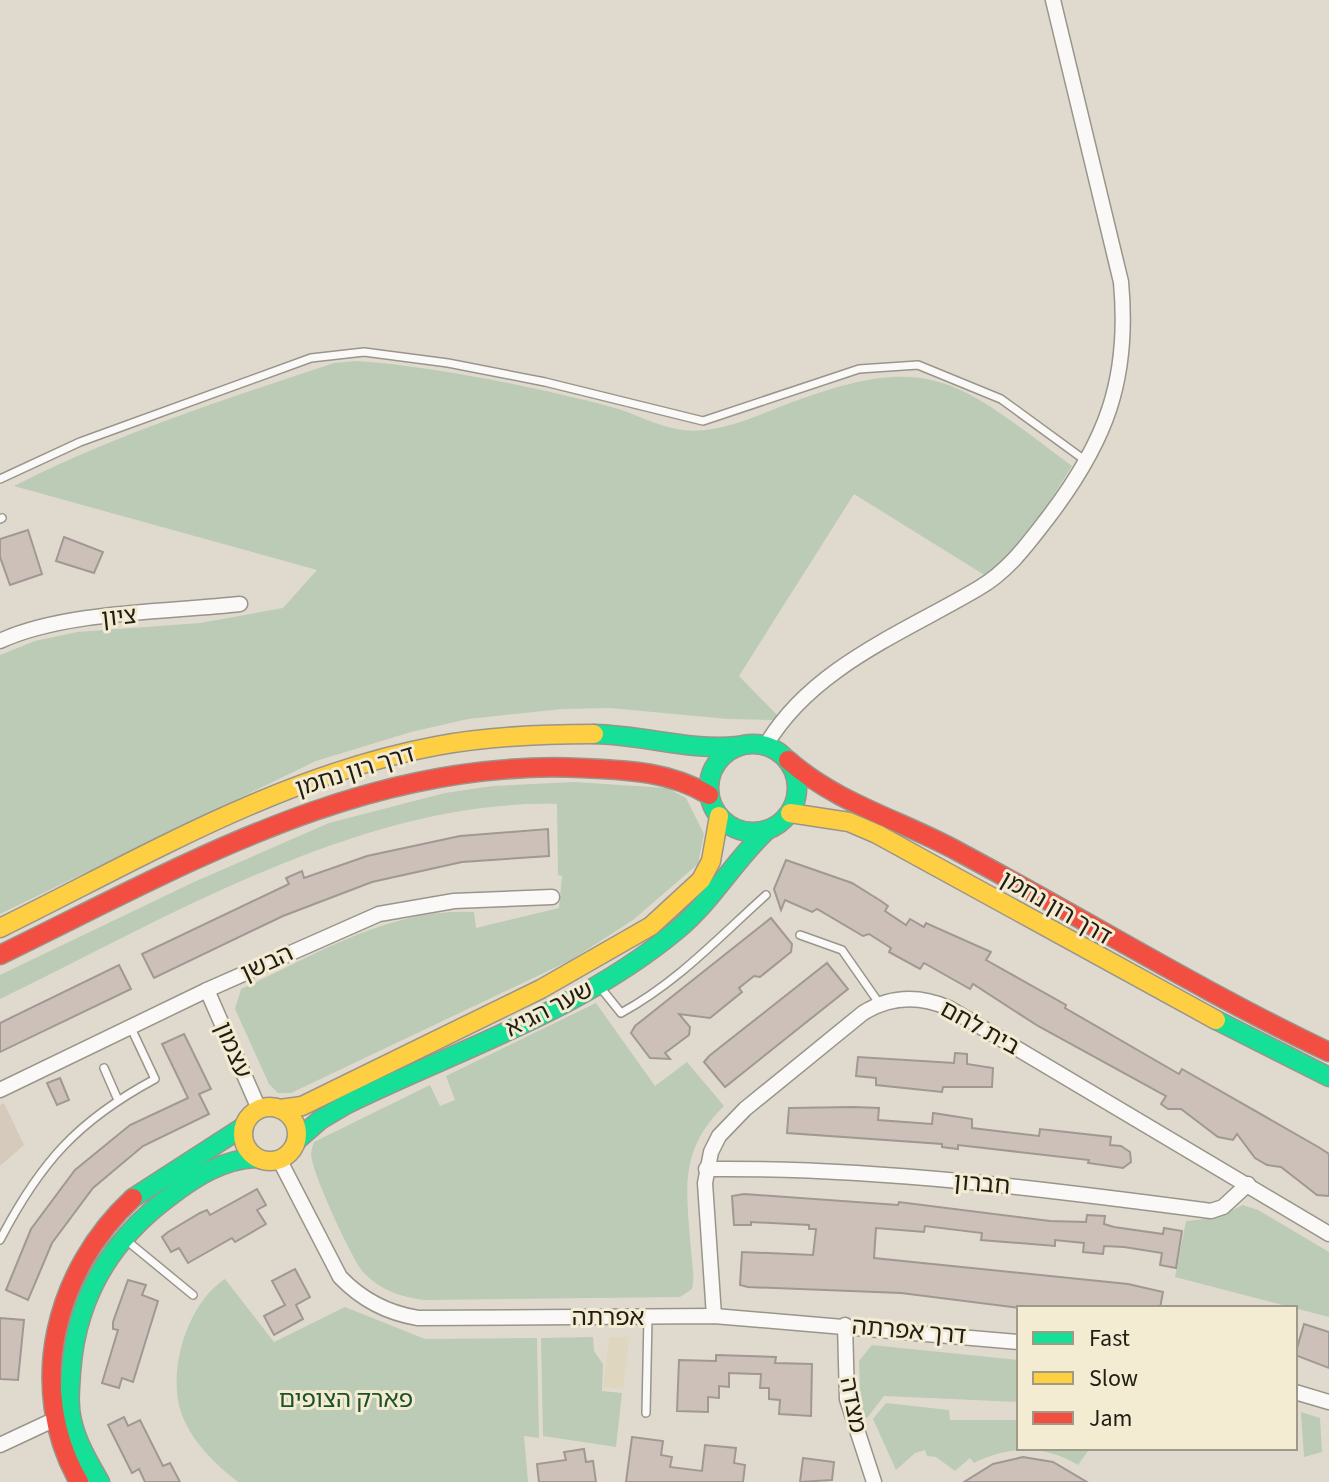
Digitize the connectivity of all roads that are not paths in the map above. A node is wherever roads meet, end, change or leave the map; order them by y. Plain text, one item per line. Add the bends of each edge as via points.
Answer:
1 (1053, 0) edge
2 (1088, 463) junction
3 (0, 479) edge
4 (240, 604) dead end
5 (0, 641) edge
6 (766, 745) junction
7 (738, 746) junction
8 (788, 760) junction
9 (709, 795) junction
10 (790, 813) junction
11 (719, 816) junction
12 (767, 830) junction
13 (766, 895) dead end
14 (552, 897) dead end
15 (0, 928) edge
16 (800, 935) dead end
17 (0, 955) edge
18 (598, 984) junction
19 (207, 990) junction
20 (879, 1003) junction
21 (131, 1028) junction
22 (1329, 1052) edge
23 (104, 1068) dead end
24 (1329, 1077) edge
25 (0, 1090) edge
26 (118, 1100) junction
27 (259, 1109) junction
28 (280, 1109) junction
29 (243, 1127) junction
30 (296, 1141) junction
31 (257, 1158) junction
32 (279, 1159) junction
33 (706, 1169) junction
34 (1248, 1184) junction
35 (1329, 1234) edge
36 (123, 1237) junction
37 (0, 1240) edge
38 (193, 1295) dead end
39 (714, 1316) junction
40 (648, 1317) junction
41 (798, 1321) joint
42 (845, 1325) junction
43 (1017, 1342) edge
44 (1297, 1393) edge
45 (1329, 1402) edge
46 (646, 1413) dead end
47 (62, 1416) junction
48 (0, 1445) edge
49 (79, 1482) edge
50 (100, 1482) edge
51 (874, 1482) edge

1 - 2 street via 1121,282 1125,327 1111,408
2 - 3 lane via 1001,399 918,365 859,369 703,421 545,382 364,352 297,363 80,442
2 - 6 street via 1024,550 1000,573 886,638 800,700
4 - 5 street, ציון via 60,623
6 - 7 main road
6 - 8 main road
7 - 9 main road via 717,761
7 - 15 main road, דרך רון נחמן via 709,749 646,736 503,737 413,752 265,800
8 - 10 main road via 798,789
8 - 22 main road, דרך רון נחמן via 811,783 915,828 1199,989
9 - 11 main road
9 - 17 main road, דרך רון נחמן via 645,770 515,766 420,779 276,823
10 - 12 main road
10 - 24 main road, דרך רון נחמן via 849,822 877,834
11 - 12 main road via 746,832
11 - 28 main road, שער הגיא via 711,861 701,880 651,926 541,989 302,1106
12 - 18 main road, שער הגיא via 692,918
13 - 18 lane via 691,965 621,1013
14 - 19 street, הבשן via 454,901 379,914
16 - 20 lane via 842,950
18 - 30 main road, שער הגיא via 363,1097 311,1125
19 - 21 street, הבשן
19 - 27 street, עצמון
20 - 33 street via 745,1109 719,1136
20 - 34 street, בית לחם via 931,1000 949,1008
21 - 25 street, הבשן
21 - 26 lane via 155,1079
23 - 26 lane
26 - 37 lane via 56,1153 26,1191
27 - 28 main road
27 - 29 main road
28 - 30 main road via 294,1121
29 - 31 main road via 244,1144
29 - 47 main road via 134,1197 86,1254 58,1320
30 - 32 main road
31 - 32 main road
31 - 36 main road via 238,1157 193,1180 148,1210
32 - 40 street, אפרתה via 340,1277 381,1308 418,1318
33 - 34 street, חברון via 987,1184 1211,1211
33 - 39 street
34 - 35 street, בית לחם
36 - 38 lane
36 - 47 main road via 93,1284 75,1329
39 - 40 street, אפרתה
39 - 41 street, אפרתה
40 - 46 lane
41 - 42 street, דרך אפרתה
42 - 43 street, דרך אפרתה
42 - 51 street, מצדה via 847,1399
44 - 45 street
47 - 48 street
47 - 49 main road
47 - 50 main road

